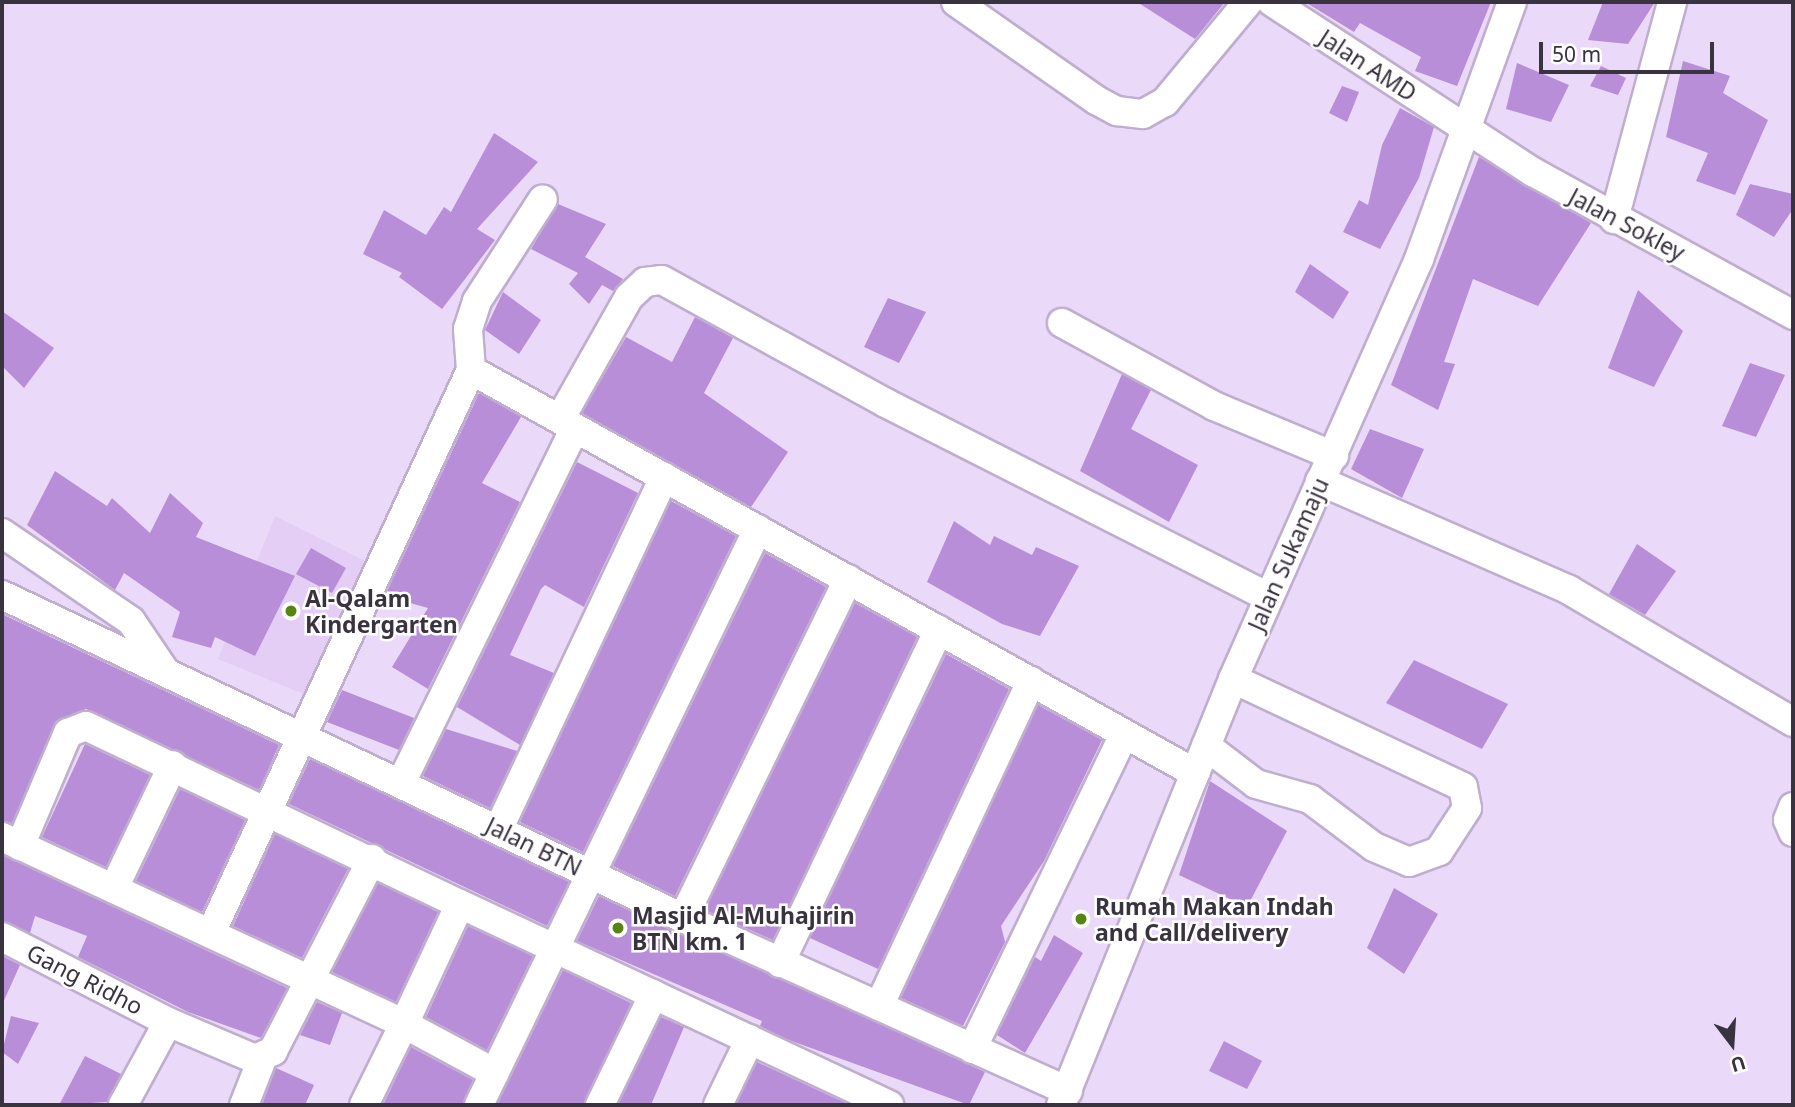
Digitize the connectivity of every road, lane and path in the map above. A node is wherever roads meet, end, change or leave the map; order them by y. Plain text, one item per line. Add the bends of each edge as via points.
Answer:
1 (956, 2) edge
2 (1248, 2) edge
3 (1272, 2) edge
4 (1512, 2) edge
5 (1672, 2) edge
6 (1464, 128) junction
7 (543, 199) dead end
8 (1614, 219) junction
9 (1793, 316) edge
10 (1062, 323) dead end
11 (471, 370) junction
12 (567, 423) junction
13 (1334, 456) junction
14 (664, 477) junction
15 (1320, 481) junction
16 (758, 529) junction
17 (2, 533) edge
18 (848, 579) junction
19 (2, 595) edge
20 (1268, 597) junction
21 (939, 630) junction
22 (164, 670) junction
23 (1233, 679) junction
24 (1031, 681) junction
25 (1793, 722) edge
26 (305, 734) junction
27 (1123, 736) junction
28 (1206, 746) junction
29 (173, 765) junction
30 (1195, 773) junction
31 (402, 782) junction
32 (1793, 807) edge
33 (268, 810) junction
34 (499, 828) junction
35 (1793, 832) edge
36 (11, 842) edge
37 (372, 859) junction
38 (593, 875) junction
39 (114, 888) junction
40 (460, 904) junction
41 (684, 918) junction
42 (211, 933) junction
43 (2, 937) edge
44 (556, 950) junction
45 (780, 962) junction
46 (308, 979) junction
47 (654, 994) junction
48 (879, 1006) junction
49 (168, 1022) junction
50 (404, 1024) junction
51 (750, 1039) junction
52 (972, 1049) junction
53 (262, 1059) junction
54 (495, 1073) junction
55 (839, 1095) edge
56 (1065, 1098) edge
57 (122, 1105) edge
58 (244, 1105) edge
59 (365, 1105) edge
60 (479, 1105) edge
61 (600, 1105) edge
62 (718, 1105) edge
63 (889, 1105) edge

1 - 2 street via 1096,100 1117,111 1143,114 1166,102
3 - 6 street, Jalan AMD
4 - 6 street, Jalan Sukamaju
5 - 8 street
6 - 8 street, Jalan Sokley
6 - 13 street, Jalan Sukamaju via 1419,259
7 - 11 street via 477,301 468,329
8 - 9 street, Jalan Sokley
10 - 13 street via 1214,406
11 - 12 street
11 - 26 street
12 - 14 street
12 - 20 street via 629,297 645,282 662,280 886,403
12 - 31 street
13 - 15 street, Jalan Sukamaju
14 - 16 street
14 - 34 street
15 - 20 street, Jalan Sukamaju
15 - 25 street via 1569,590
16 - 18 street
16 - 38 street
17 - 22 street via 131,621
18 - 21 street
18 - 41 street
19 - 22 street, Jalan BTN
20 - 23 street, Jalan Sukamaju
21 - 24 street
21 - 45 street
22 - 26 street, Jalan BTN
23 - 28 street, Jalan Sukamaju
23 - 28 street via 1462,787 1467,808 1439,851 1409,862 1374,847 1310,799 1256,785
24 - 27 street
24 - 48 street
26 - 31 street, Jalan BTN
26 - 33 street
27 - 30 street
27 - 52 street
28 - 30 street, Jalan Sukamaju
29 - 33 street
29 - 36 street via 86,726 72,728
29 - 39 street
30 - 56 street, Jalan Sukamaju
31 - 34 street, Jalan BTN
32 - 35 street via 1788,820
33 - 37 street
33 - 42 street
34 - 38 street, Jalan BTN
36 - 39 street
37 - 40 street
37 - 46 street
38 - 41 street, Jalan BTN
38 - 44 street
39 - 42 street
40 - 44 street
40 - 50 street
41 - 45 street, Jalan BTN
42 - 46 street
43 - 49 street, Gang Ridho
44 - 47 street
44 - 54 street
45 - 48 street, Jalan BTN
46 - 50 street
46 - 53 street via 273,1051
47 - 51 street
47 - 61 street
48 - 52 street, Jalan BTN
49 - 53 street, Gang Ridho
49 - 57 street
50 - 54 street
50 - 59 street
51 - 55 street
51 - 62 street
52 - 56 street, Jalan BTN
53 - 58 street
54 - 60 street
55 - 63 street

